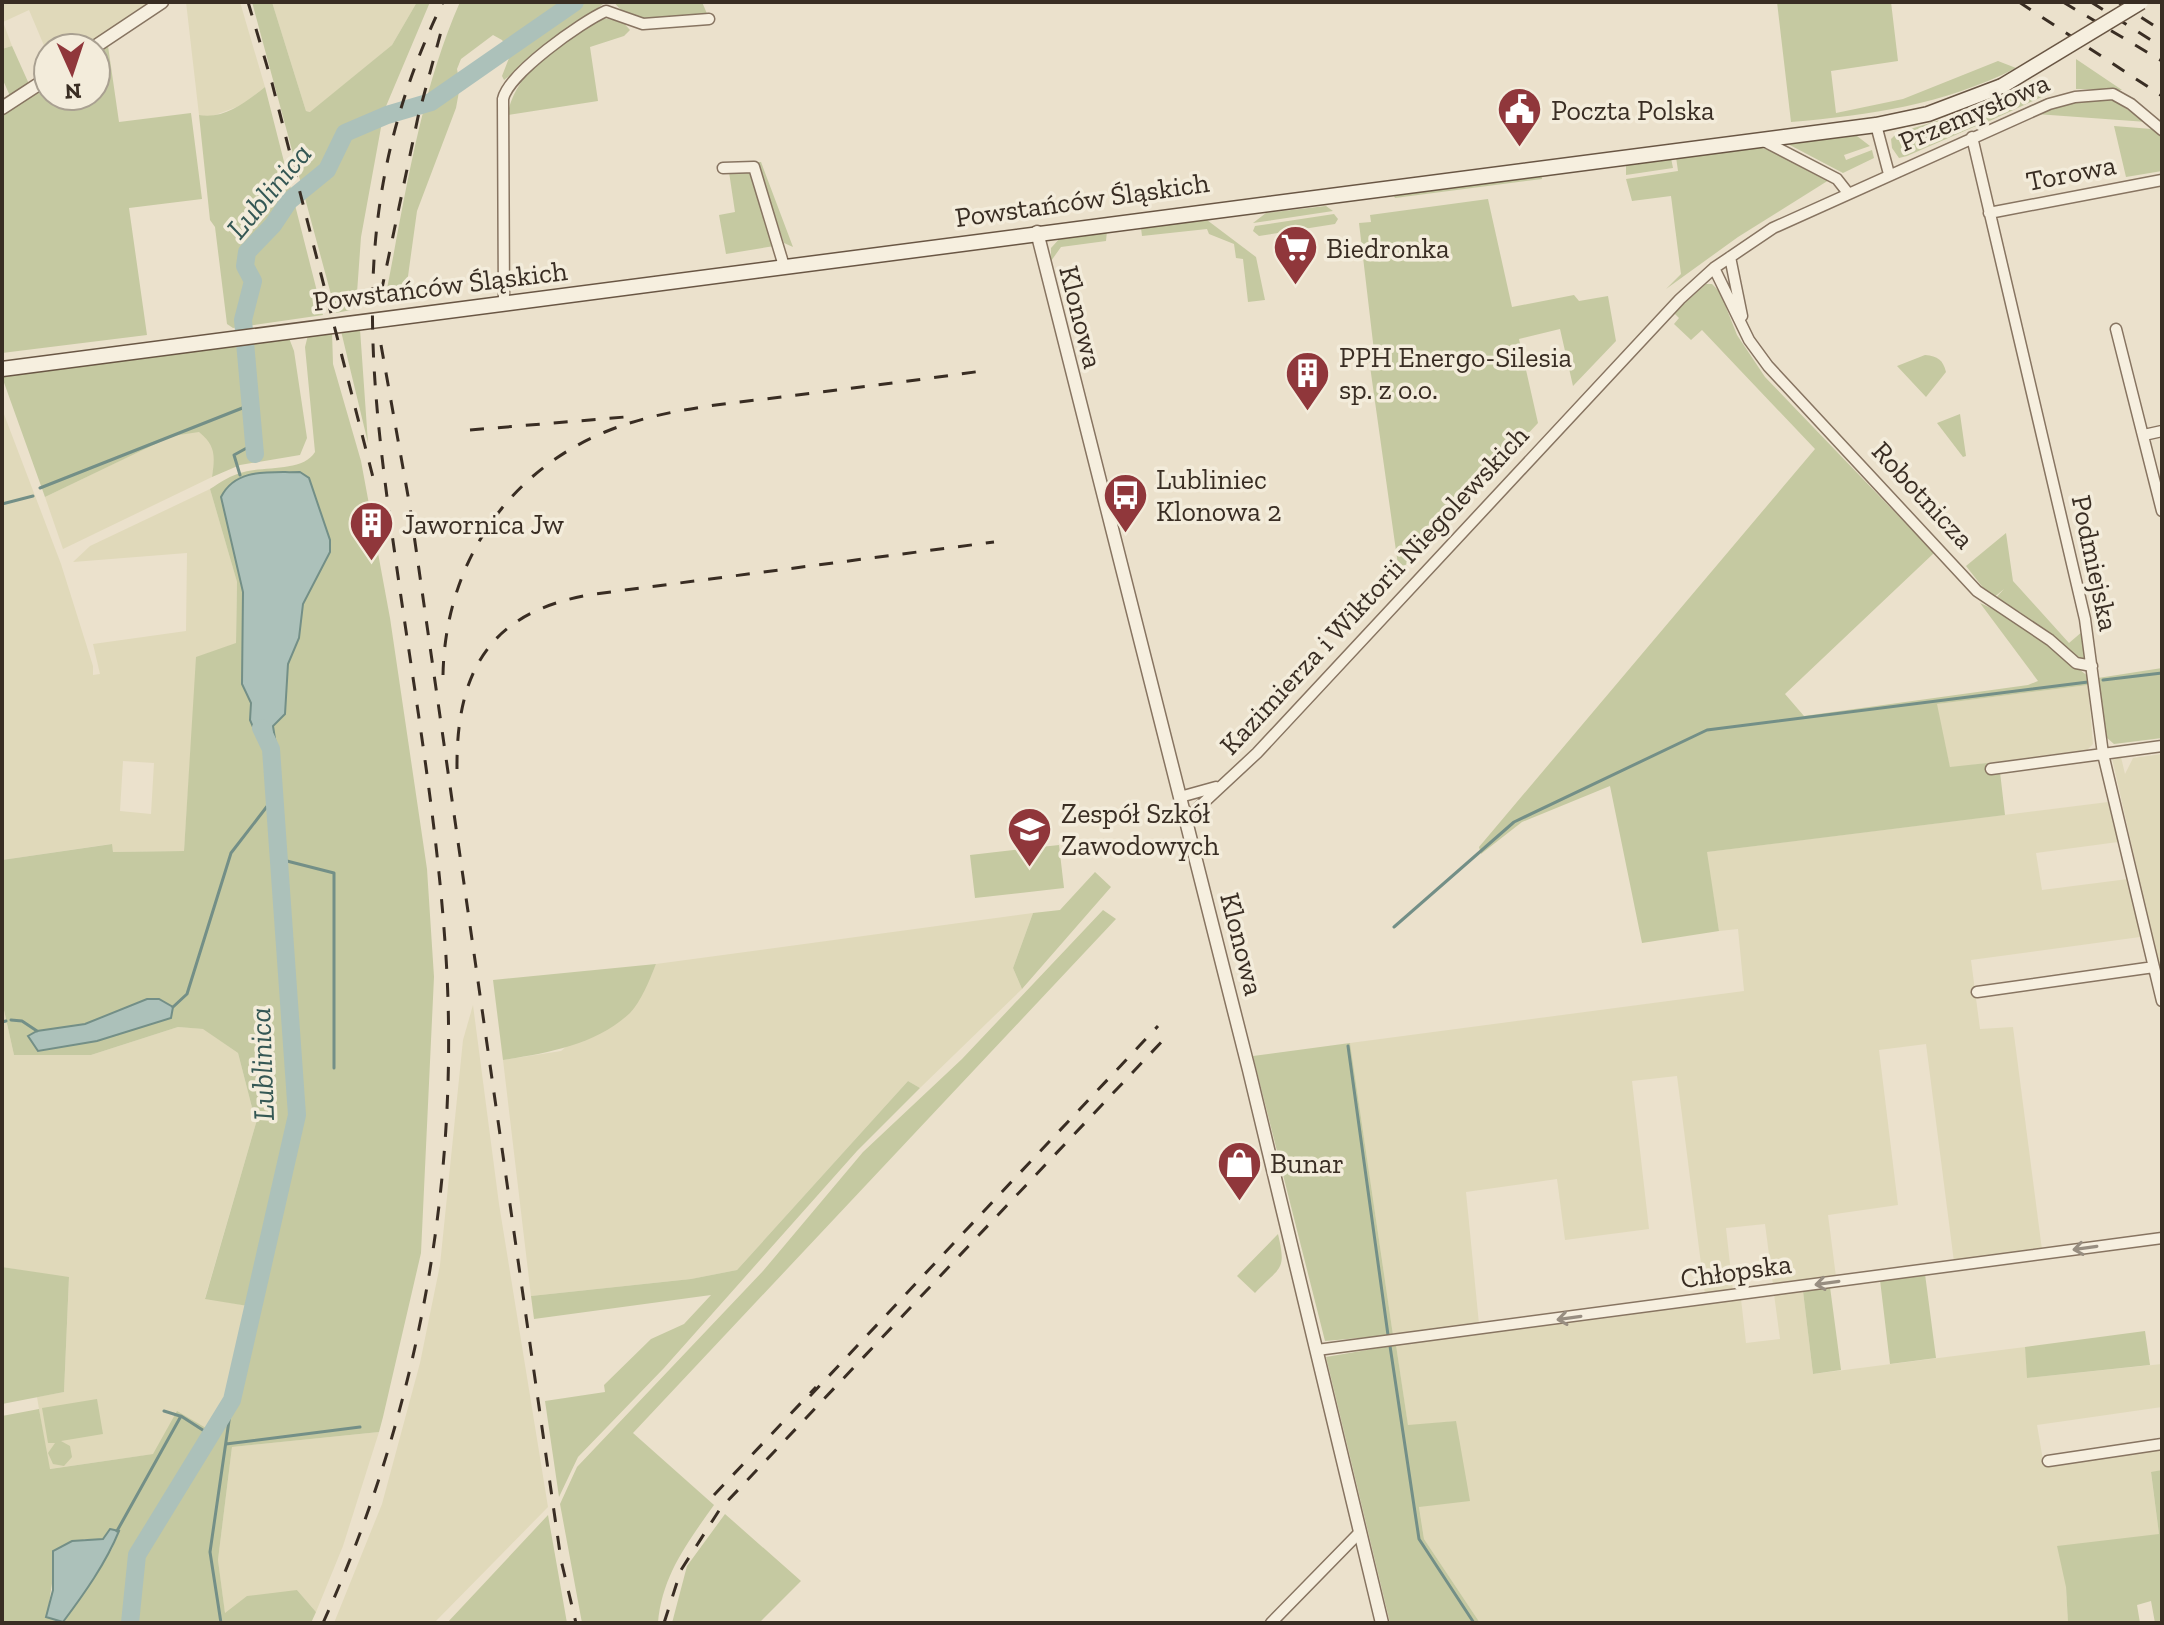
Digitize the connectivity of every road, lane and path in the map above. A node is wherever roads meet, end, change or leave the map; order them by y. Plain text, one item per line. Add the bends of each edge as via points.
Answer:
1 (162, 2) edge
2 (2141, 2) edge
3 (709, 19) dead end
4 (112, 35) edge
5 (32, 88) edge
6 (2, 108) edge
7 (1876, 125) junction
8 (2162, 130) edge
9 (1972, 137) junction
10 (1760, 139) junction
11 (723, 168) dead end
12 (1889, 174) junction
13 (2162, 180) edge
14 (1848, 193) junction
15 (1989, 213) junction
16 (1037, 232) junction
17 (1730, 257) junction
18 (784, 266) junction
19 (1714, 268) junction
20 (504, 305) junction
21 (1743, 326) junction
22 (2116, 329) dead end
23 (2, 369) edge
24 (2162, 431) edge
25 (2144, 435) junction
26 (2162, 511) edge
27 (2092, 666) junction
28 (2162, 746) edge
29 (2103, 754) junction
30 (1991, 769) dead end
31 (1228, 780) junction
32 (1180, 797) junction
33 (1185, 820) junction
34 (2154, 967) junction
35 (1977, 992) dead end
36 (2162, 1001) edge
37 (2162, 1238) edge
38 (1317, 1350) junction
39 (2162, 1444) edge
40 (2048, 1461) dead end
41 (1360, 1532) junction
42 (1271, 1623) edge
43 (1382, 1623) edge

1 - 4 street
2 - 7 main road, Powstańców Śląskich, bridge via 2002,86 1928,114
3 - 20 street via 643,24 606,11 510,82 503,99
5 - 6 street
7 - 10 main road, Powstańców Śląskich
7 - 12 street
8 - 9 street, Przemysłowa via 2126,100 2097,94 2049,104
9 - 12 street, Przemysłowa
9 - 15 street, Podmiejska
10 - 14 street via 1837,179
10 - 16 main road, Powstańców Śląskich
11 - 18 street via 754,167
12 - 14 street, Kazimierza i Wiktorii Niegolewskich
13 - 15 street, Torowa
14 - 17 street, Kazimierza i Wiktorii Niegolewskich via 1773,228
15 - 27 street, Podmiejska
16 - 18 main road, Powstańców Śląskich
16 - 32 street, Klonowa
17 - 19 street, Kazimierza i Wiktorii Niegolewskich
17 - 21 street, Robotnicza
18 - 20 main road, Powstańców Śląskich
19 - 21 street, Robotnicza
19 - 31 street, Kazimierza i Wiktorii Niegolewskich
20 - 23 main road, Powstańców Śląskich
21 - 27 street, Robotnicza via 1774,373 1977,591 2076,663
22 - 25 street
24 - 25 street
25 - 26 street
27 - 29 street, Podmiejska
28 - 29 street
29 - 30 street
29 - 34 street, Podmiejska
31 - 32 street
31 - 33 street, Kazimierza i Wiktorii Niegolewskich
32 - 33 street, Klonowa
33 - 38 street, Klonowa
34 - 35 street
34 - 36 street, Podmiejska
37 -> 38 street, Chłopska
38 - 41 street, Klonowa
39 - 40 street
41 - 42 street
41 - 43 street, Klonowa

